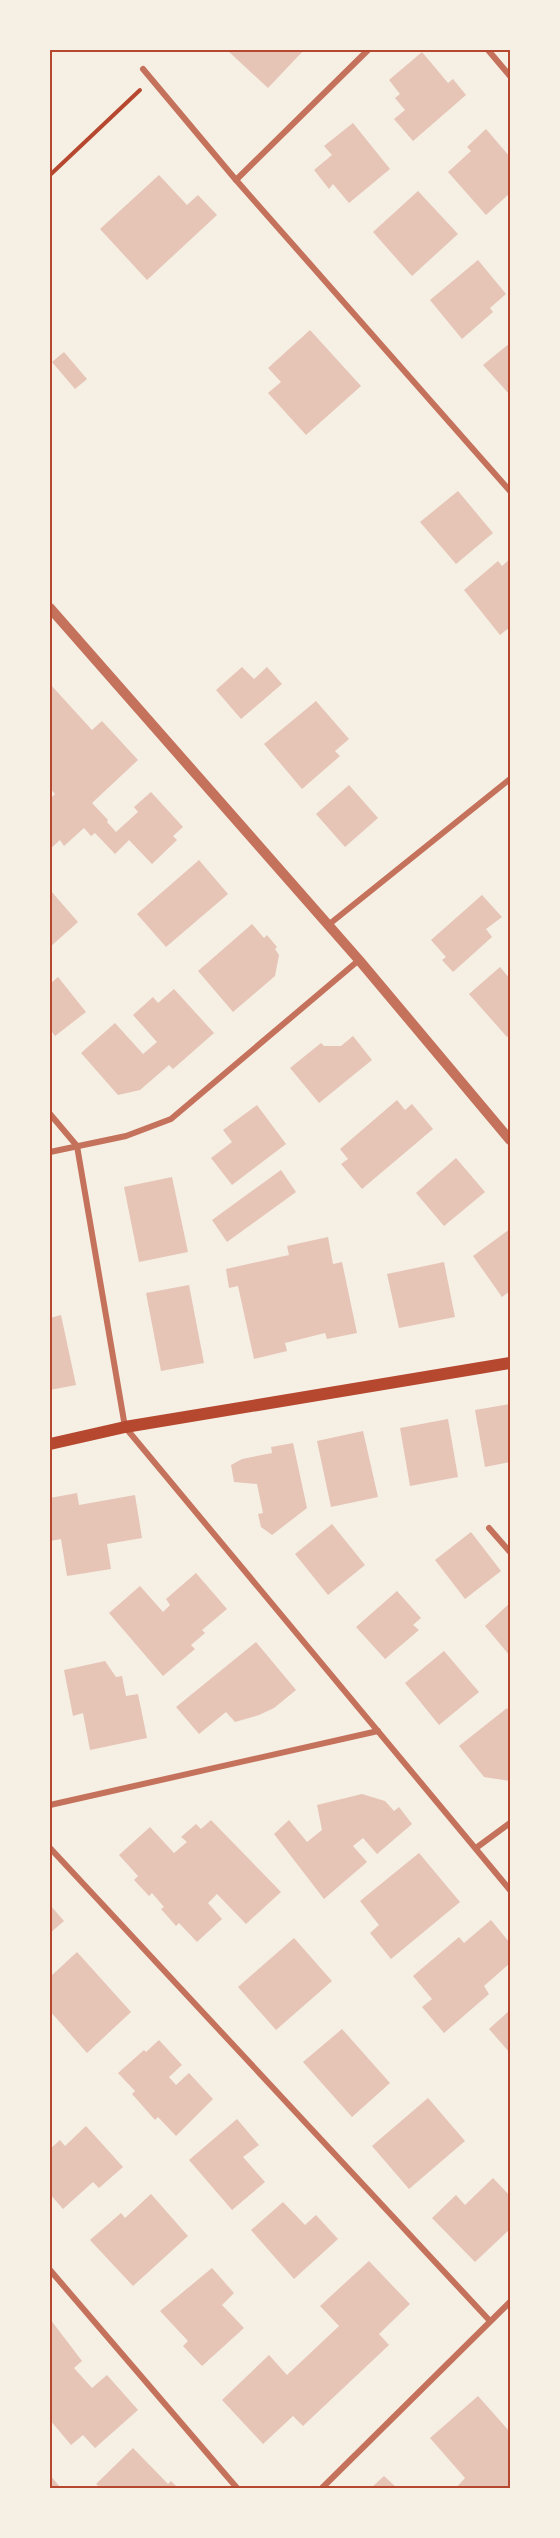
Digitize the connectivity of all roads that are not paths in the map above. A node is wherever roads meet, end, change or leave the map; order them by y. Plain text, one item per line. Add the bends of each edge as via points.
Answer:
1 (368, 50) edge
2 (488, 50) edge
3 (143, 69) dead end
4 (510, 76) edge
5 (236, 180) junction
6 (510, 491) edge
7 (50, 608) edge
8 (510, 779) edge
9 (327, 926) junction
10 (359, 960) junction
11 (50, 1114) edge
12 (510, 1140) edge
13 (77, 1146) junction
14 (50, 1152) edge
15 (510, 1363) edge
16 (125, 1427) junction
17 (50, 1444) edge
18 (489, 1528) dead end
19 (510, 1552) edge
20 (378, 1731) junction
21 (50, 1805) edge
22 (510, 1823) edge
23 (50, 1848) edge
24 (476, 1848) junction
25 (510, 1890) edge
26 (50, 2270) edge
27 (510, 2302) edge
28 (490, 2321) junction
29 (237, 2488) edge
30 (322, 2488) edge

1 - 5 street
2 - 4 street
3 - 5 street
5 - 6 street
7 - 9 street
8 - 9 street
9 - 10 street
10 - 12 street
10 - 13 street via 171,1119 126,1136
11 - 13 street
13 - 14 street
13 - 16 street
15 - 16 main road
16 - 17 main road
16 - 20 street
18 - 19 street
20 - 21 street
20 - 24 street
22 - 24 street
23 - 28 street
24 - 25 street
26 - 29 street
27 - 28 street
28 - 30 street

